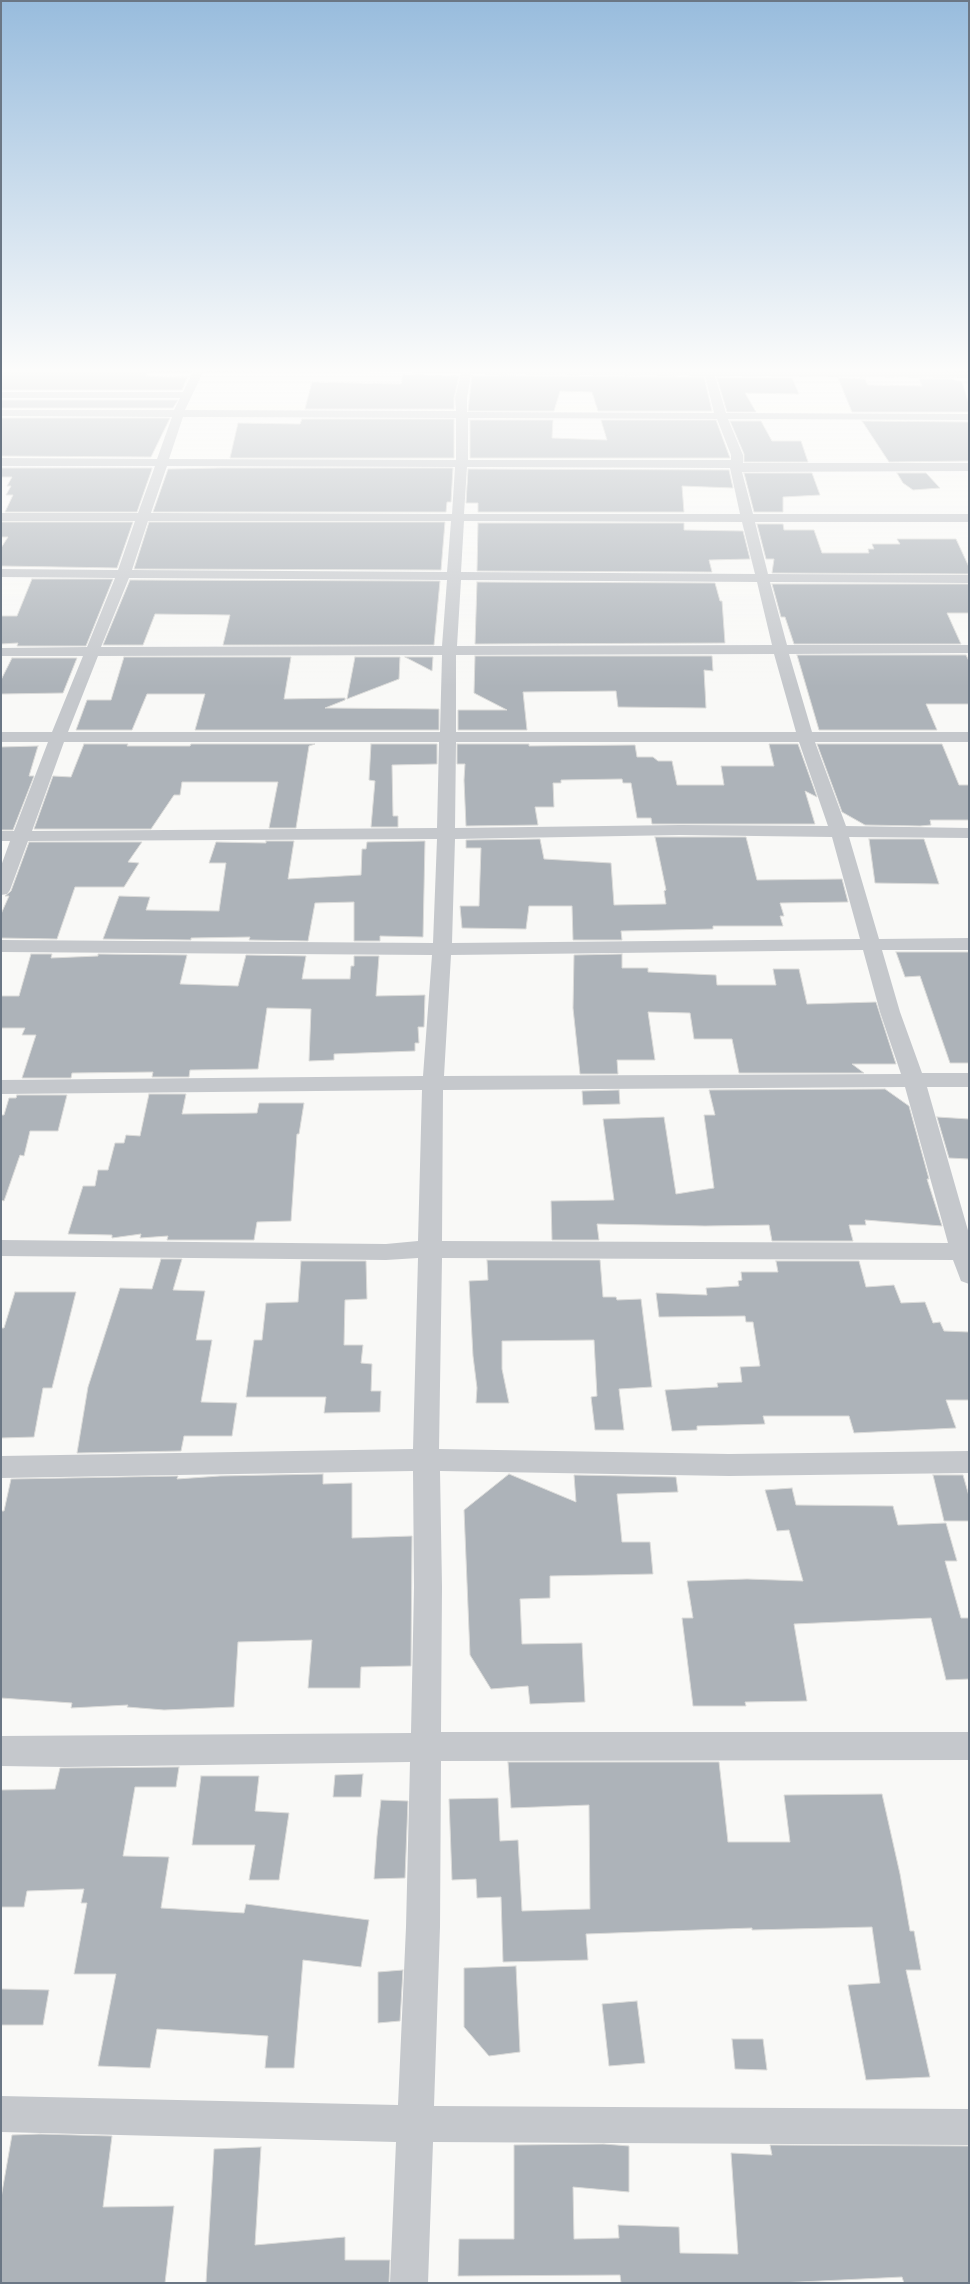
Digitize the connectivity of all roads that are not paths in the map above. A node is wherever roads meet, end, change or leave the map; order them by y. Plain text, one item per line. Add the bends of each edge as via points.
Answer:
1 (158, 475) edge
2 (460, 475) edge
3 (737, 475) edge
4 (1, 517) edge
5 (143, 517) junction
6 (458, 517) junction
7 (747, 517) junction
8 (969, 518) edge
9 (1, 573) edge
10 (124, 573) junction
11 (454, 576) junction
12 (762, 578) junction
13 (969, 579) edge
14 (969, 649) edge
15 (449, 651) junction
16 (781, 651) junction
17 (1, 652) edge
18 (91, 652) junction
19 (1, 737) edge
20 (58, 737) junction
21 (805, 737) junction
22 (969, 737) edge
23 (449, 738) junction
24 (839, 832) junction
25 (969, 833) edge
26 (446, 834) junction
27 (1, 836) edge
28 (21, 837) junction
29 (1, 890) edge
30 (871, 944) junction
31 (969, 944) edge
32 (1, 946) edge
33 (442, 949) junction
34 (914, 1080) junction
35 (969, 1080) edge
36 (433, 1083) junction
37 (1, 1087) edge
38 (1, 1248) edge
39 (431, 1249) junction
40 (966, 1252) edge
41 (969, 1275) edge
42 (426, 1460) junction
43 (969, 1462) edge
44 (1, 1468) edge
45 (969, 1746) edge
46 (426, 1747) junction
47 (1, 1751) edge
48 (1, 2114) edge
49 (415, 2124) junction
50 (969, 2127) edge
51 (409, 2283) edge

1 - 5 street
2 - 6 street
3 - 7 street
4 - 5 street
5 - 6 street
5 - 10 street
6 - 7 street
6 - 11 street
7 - 8 street
7 - 12 street
9 - 10 street
10 - 11 street
10 - 18 street
11 - 12 street
11 - 15 street
12 - 13 street
12 - 16 street
14 - 16 street
15 - 16 street
15 - 18 street
15 - 23 street
16 - 21 street
17 - 18 street
18 - 20 street
19 - 20 street
20 - 23 street
20 - 28 street
21 - 22 street
21 - 23 street
21 - 24 street
23 - 26 street
24 - 25 street
24 - 26 street via 680,830
24 - 30 street
26 - 28 street
26 - 33 street
27 - 28 street
28 - 29 street
30 - 31 street
30 - 33 street
30 - 34 street via 890,1012
32 - 33 street
33 - 36 street
34 - 35 street
34 - 36 street
34 - 40 street
36 - 37 street
36 - 39 street
38 - 39 street via 386,1252
39 - 40 street
39 - 42 street
40 - 41 street
42 - 43 street via 729,1465
42 - 44 street
42 - 46 street
45 - 46 street
46 - 47 street
46 - 49 street via 423,1928
48 - 49 street
49 - 50 street
49 - 51 street

